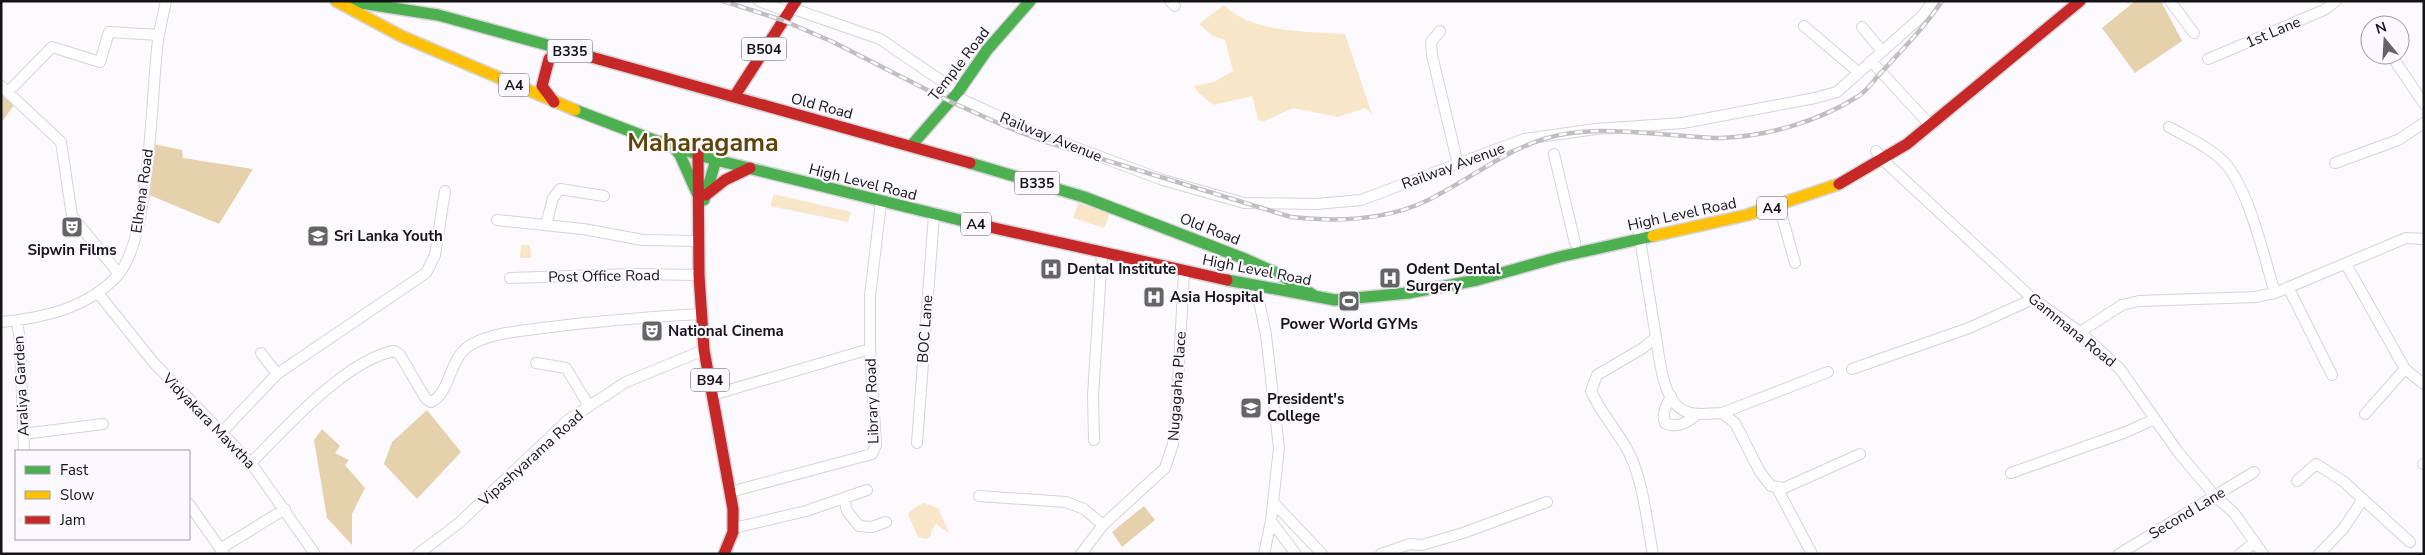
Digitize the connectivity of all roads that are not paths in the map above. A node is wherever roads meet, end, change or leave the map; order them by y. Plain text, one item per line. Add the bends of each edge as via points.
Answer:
1 (166, 1) edge
2 (336, 1) edge
3 (348, 1) edge
4 (759, 1) edge
5 (1933, 1) edge
6 (2064, 1) edge
7 (2080, 1) edge
8 (2170, 1) edge
9 (2336, 1) edge
10 (1028, 2) edge
11 (791, 7) edge
12 (1804, 26) dead end
13 (1862, 27) dead end
14 (1440, 31) dead end
15 (2194, 33) dead end
16 (159, 35) junction
17 (561, 49) junction
18 (1882, 50) junction
19 (2208, 59) dead end
20 (1871, 61) junction
21 (2398, 65) edge
22 (1858, 72) junction
23 (4, 89) edge
24 (956, 94) junction
25 (734, 97) junction
26 (554, 102) junction
27 (2424, 104) edge
28 (1926, 121) junction
29 (2424, 123) edge
30 (2169, 127) dead end
31 (672, 146) junction
32 (910, 146) junction
33 (698, 154) junction
34 (1554, 154) dead end
35 (1880, 155) junction
36 (716, 160) junction
37 (2335, 164) dead end
38 (1458, 165) junction
39 (750, 168) junction
40 (445, 191) dead end
41 (702, 194) junction
42 (604, 196) dead end
43 (1778, 201) junction
44 (881, 202) junction
45 (934, 215) junction
46 (497, 220) dead end
47 (546, 225) junction
48 (1639, 233) junction
49 (2424, 239) edge
50 (699, 240) junction
51 (1575, 243) junction
52 (1102, 253) junction
53 (1245, 259) junction
54 (1795, 263) dead end
55 (2346, 264) junction
56 (1184, 272) junction
57 (119, 274) junction
58 (699, 275) junction
59 (510, 278) dead end
60 (1238, 282) junction
61 (1256, 286) junction
62 (2288, 288) junction
63 (98, 293) junction
64 (1408, 293) junction
65 (2275, 293) junction
66 (1317, 297) junction
67 (2033, 299) junction
68 (702, 314) junction
69 (17, 320) junction
70 (1, 322) edge
71 (2080, 332) junction
72 (1656, 337) junction
73 (870, 349) junction
74 (704, 350) junction
75 (261, 353) dead end
76 (536, 363) dead end
77 (1852, 369) dead end
78 (2406, 369) junction
79 (1828, 372) dead end
80 (277, 374) junction
81 (2332, 375) dead end
82 (2424, 384) edge
83 (712, 395) junction
84 (1671, 396) junction
85 (589, 406) junction
86 (1722, 413) junction
87 (1697, 414) junction
88 (2365, 414) dead end
89 (2155, 419) junction
90 (103, 424) dead end
91 (221, 433) junction
92 (23, 434) junction
93 (1094, 440) dead end
94 (917, 443) dead end
95 (24, 450) edge
96 (1860, 454) dead end
97 (251, 463) junction
98 (2254, 472) dead end
99 (2011, 473) dead end
100 (2297, 481) dead end
101 (1777, 488) junction
102 (867, 490) dead end
103 (730, 492) junction
104 (979, 496) dead end
105 (2215, 496) junction
106 (844, 498) junction
107 (2363, 499) junction
108 (1273, 502) junction
109 (1547, 502) dead end
110 (190, 505) edge
111 (285, 509) junction
112 (1271, 520) junction
113 (886, 522) dead end
114 (1103, 525) junction
115 (734, 528) junction
116 (2255, 542) junction
117 (2410, 542) dead end
118 (1423, 550) edge
119 (222, 551) edge
120 (727, 553) edge
121 (314, 554) edge
122 (418, 554) edge
123 (1081, 554) edge
124 (1264, 554) edge
125 (1296, 554) edge
126 (1322, 554) edge
127 (1381, 554) edge
128 (1653, 554) edge
129 (1812, 554) edge
130 (2120, 554) edge
131 (2240, 554) edge
132 (2264, 554) edge
133 (2319, 554) edge

1 - 16 street, Elhena Road
2 - 26 main road, High Level Road / A4 via 401,36
3 - 17 main road, Old Road / B335 via 438,15
4 - 11 street, Railway Avenue
5 - 18 street, Railway Avenue via 1922,16
6 - 28 main road, High Level Road / A4
7 - 28 main road, High Level Road / A4
8 - 15 street
9 - 19 street, 1st Lane via 2324,10
10 - 24 main road, Temple Road via 987,50
11 - 24 street, Railway Avenue via 880,39
11 - 25 main road, B504
12 - 22 street
13 - 18 street
14 - 38 street via 1431,42 1432,55
16 - 23 street via 109,32 100,62 52,47
16 - 57 street, Elhena Road via 138,231
17 - 25 main road, Old Road / B335
17 - 26 main road via 549,59 542,86
18 - 20 street, Railway Avenue
20 - 22 street, Railway Avenue
20 - 28 street
21 - 27 street
22 - 38 street, Railway Avenue via 1837,92 1815,98 1683,123 1596,129 1524,139
23 - 57 street via 61,142 72,216
24 - 32 main road, Temple Road
24 - 38 street, Railway Avenue via 1034,132 1154,176 1244,203 1316,204 1361,200
25 - 32 main road, Old Road / B335
26 - 31 main road, High Level Road / A4
28 - 35 main road, High Level Road / A4
28 - 35 main road, High Level Road / A4 via 1905,130
29 - 37 street via 2398,140
30 - 65 street via 2209,150 2224,163 2239,186
31 - 33 main road, High Level Road / A4
31 - 41 main road via 680,154
32 - 53 main road, Old Road / B335 via 1084,197
33 - 36 main road, High Level Road / A4
33 - 41 main road, B94
34 - 51 street
35 - 43 main road, High Level Road / A4
35 - 67 street, Gammana Road via 1966,240
36 - 39 main road, High Level Road / A4
36 - 41 main road, B94
39 - 41 main road
39 - 44 main road, High Level Road / A4
40 - 80 street via 436,255 426,273
41 - 50 main road, B94
42 - 47 street via 560,189 553,198
43 - 48 main road, High Level Road / A4 via 1745,206
43 - 54 street
44 - 45 main road, High Level Road / A4
44 - 73 street, Library Road via 870,296
45 - 52 main road, High Level Road / A4
45 - 94 street, BOC Lane
46 - 47 street
47 - 50 street via 643,240
48 - 51 main road, High Level Road / A4
48 - 64 main road, High Level Road / A4 via 1477,280
48 - 72 street
49 - 55 street via 2406,238
50 - 58 main road, B94
51 - 64 main road, High Level Road / A4
52 - 56 main road, High Level Road / A4
52 - 93 street via 1093,396
53 - 60 main road via 1249,274
53 - 66 main road, Old Road / B335 via 1279,274
55 - 62 street
55 - 78 street
56 - 60 main road, High Level Road / A4
56 - 114 street, Nugagaha Place via 1173,444 1166,468
57 - 63 street, Elhena Road
58 - 59 street, Post Office Road
58 - 68 main road, B94
60 - 61 main road, High Level Road / A4
61 - 66 main road, High Level Road / A4
61 - 108 street via 1266,335 1279,448
62 - 65 street
62 - 81 street
63 - 69 street, Elhena Road via 67,310
63 - 91 street, Vidyakara Mawtha via 154,363
64 - 66 main road, High Level Road / A4 via 1345,300
65 - 71 street via 2255,297 2139,301 2122,305
67 - 71 street, Gammana Road
67 - 77 street via 1977,324
68 - 74 main road, B94
68 - 97 street via 592,321 512,332 487,340 469,346 455,360 444,388 431,402 426,399 400,355 394,351 385,352 355,369 312,403
69 - 70 street, Elhena Road
69 - 92 street, Araliya Garden
71 - 89 street, Gammana Road via 2120,369
72 - 84 street via 1664,385
72 - 128 street via 1597,375 1591,391 1599,410 1630,454
73 - 83 street
73 - 103 street, Library Road via 876,445 872,454
74 - 83 main road, B94
74 - 85 street, Vipashyarama Road via 626,382
75 - 80 street
76 - 85 street via 566,368
78 - 82 street
78 - 88 street
79 - 86 street
80 - 91 street
83 - 103 main road, B94
84 - 87 street via 1678,407
84 - 87 street via 1664,410 1664,423 1685,423
85 - 122 street, Vipashyarama Road via 568,420 460,523
86 - 87 street
86 - 101 street via 1735,423 1760,472 1771,486
89 - 99 street
89 - 105 street, Gammana Road
90 - 92 street
91 - 97 street, Vidyakara Mawtha
92 - 95 street, Araliya Garden
96 - 101 street via 1784,488
97 - 111 street, Vidyakara Mawtha
98 - 105 street, Second Lane
100 - 107 street via 2316,464
101 - 129 street
102 - 106 street
103 - 115 main road, B94
104 - 114 street via 1066,502 1084,509
105 - 116 street, Gammana Road via 2234,513
105 - 130 street, Second Lane
106 - 113 street via 847,511 859,526 872,527
106 - 115 street via 806,511
107 - 117 street
107 - 133 street
108 - 112 street
108 - 126 street
109 - 118 street
110 - 119 street
111 - 119 street
111 - 121 street, Vidyakara Mawtha
112 - 124 street
112 - 125 street
114 - 123 street, Nugagaha Place
115 - 120 main road, B94
116 - 131 street
116 - 132 street, Gammana Road
118 - 127 street via 1410,544

